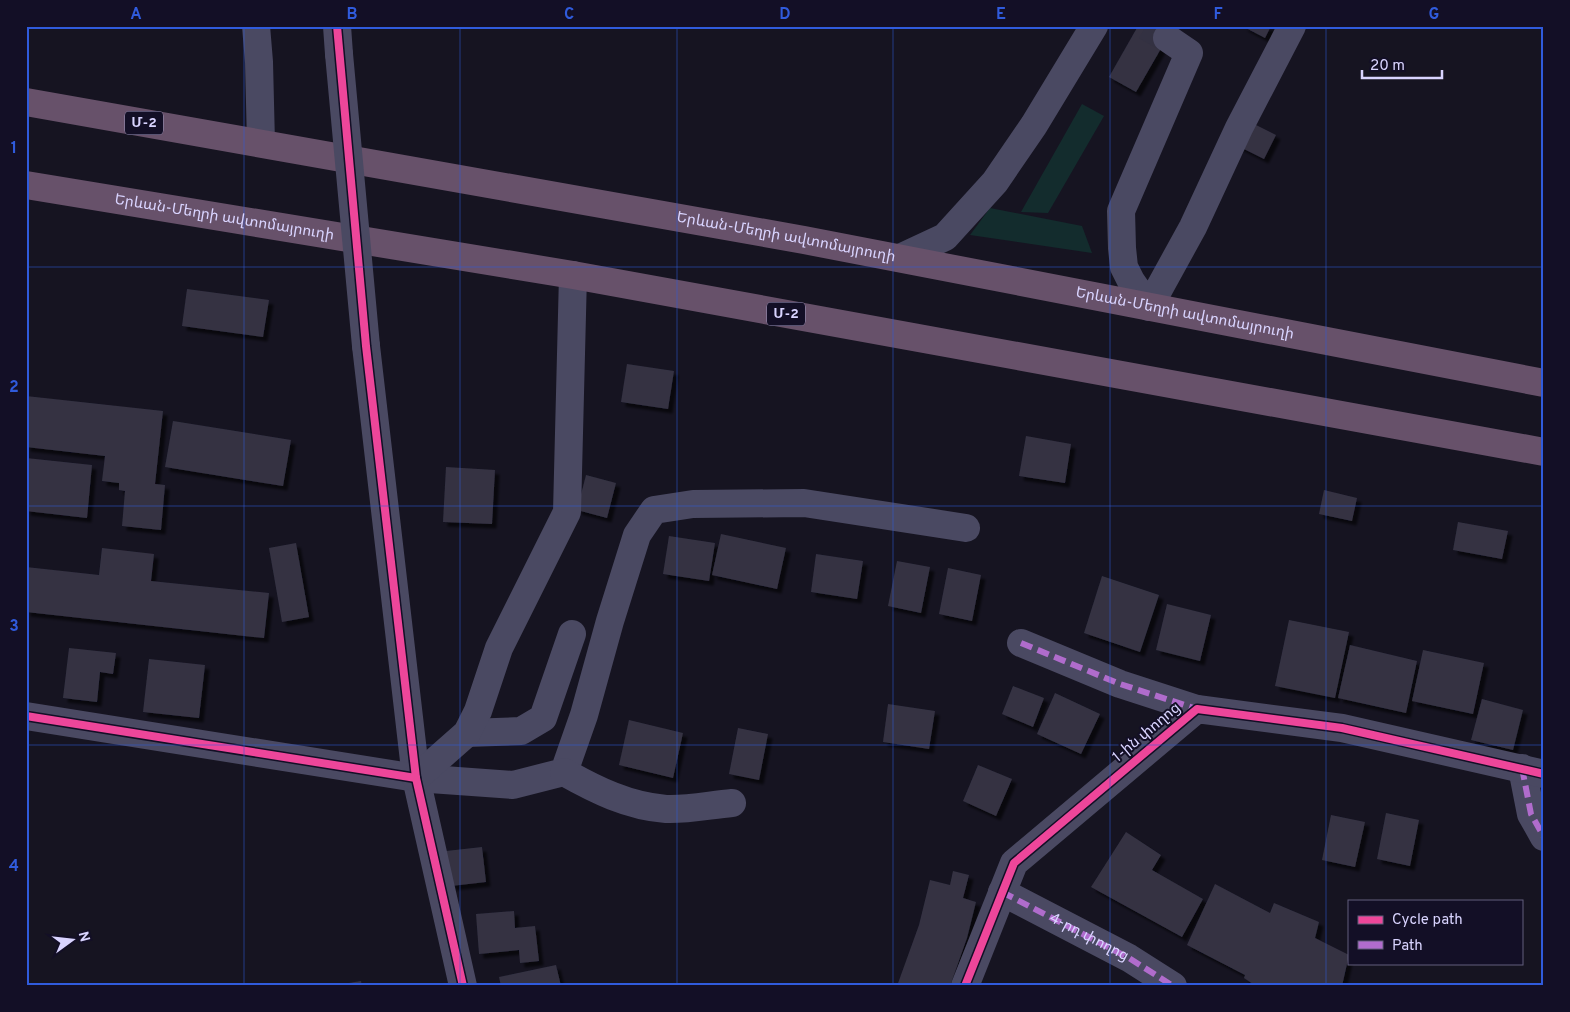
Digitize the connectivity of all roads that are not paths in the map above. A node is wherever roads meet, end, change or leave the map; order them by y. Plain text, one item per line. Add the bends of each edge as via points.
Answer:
1 (256, 26) edge
2 (337, 26) edge
3 (1094, 26) edge
4 (1292, 26) edge
5 (1167, 38) tunnel mouth
6 (26, 102) edge
7 (261, 143) junction
8 (26, 184) edge
9 (900, 258) junction
10 (573, 275) junction
11 (1150, 307) junction
12 (1544, 384) edge
13 (1544, 452) edge
14 (966, 528) dead end
15 (572, 634) dead end
16 (1021, 643) dead end
17 (1198, 709) junction
18 (26, 716) edge
19 (467, 733) junction
20 (1533, 771) edge
21 (564, 772) junction
22 (416, 778) junction
23 (732, 803) dead end
24 (1544, 837) edge
25 (1002, 892) junction
26 (463, 986) edge
27 (965, 986) edge
28 (1173, 986) edge

1 - 7 street
2 - 22 street, bridge via 366,346
3 - 9 street via 995,182 945,237
4 - 11 street via 1239,128 1193,228
5 - 11 street via 1189,52 1121,211 1124,267
6 - 7 highway, Երևան-Մեղրի ավտոմայրուղի / Մ-2
7 - 9 highway, Երևան-Մեղրի ավտոմայրուղի / Մ-2
8 - 10 highway, Երևան-Մեղրի ավտոմայրուղի / Մ-2
9 - 11 highway, Երևան-Մեղրի ավտոմայրուղի / Մ-2
10 - 13 highway, Երևան-Մեղրի ավտոմայրուղի / Մ-2
10 - 19 street via 567,512 499,648 478,711
11 - 12 highway, Երևան-Մեղրի ավտոմայրուղի / Մ-2
14 - 21 street via 804,503 693,504 654,510 637,535
15 - 19 street via 543,718 521,730
16 - 17 street via 1120,684
17 - 20 street, 1-ին փողոց via 1342,728
17 - 25 street, 1-ին փողոց via 1014,863
18 - 22 street
19 - 22 street
20 - 24 street via 1531,814
21 - 22 street via 513,785
21 - 23 street via 594,789 634,804 667,809
22 - 26 street
25 - 27 street, 1-ին փողոց
25 - 28 street, 4-րդ փողոց via 1122,954

